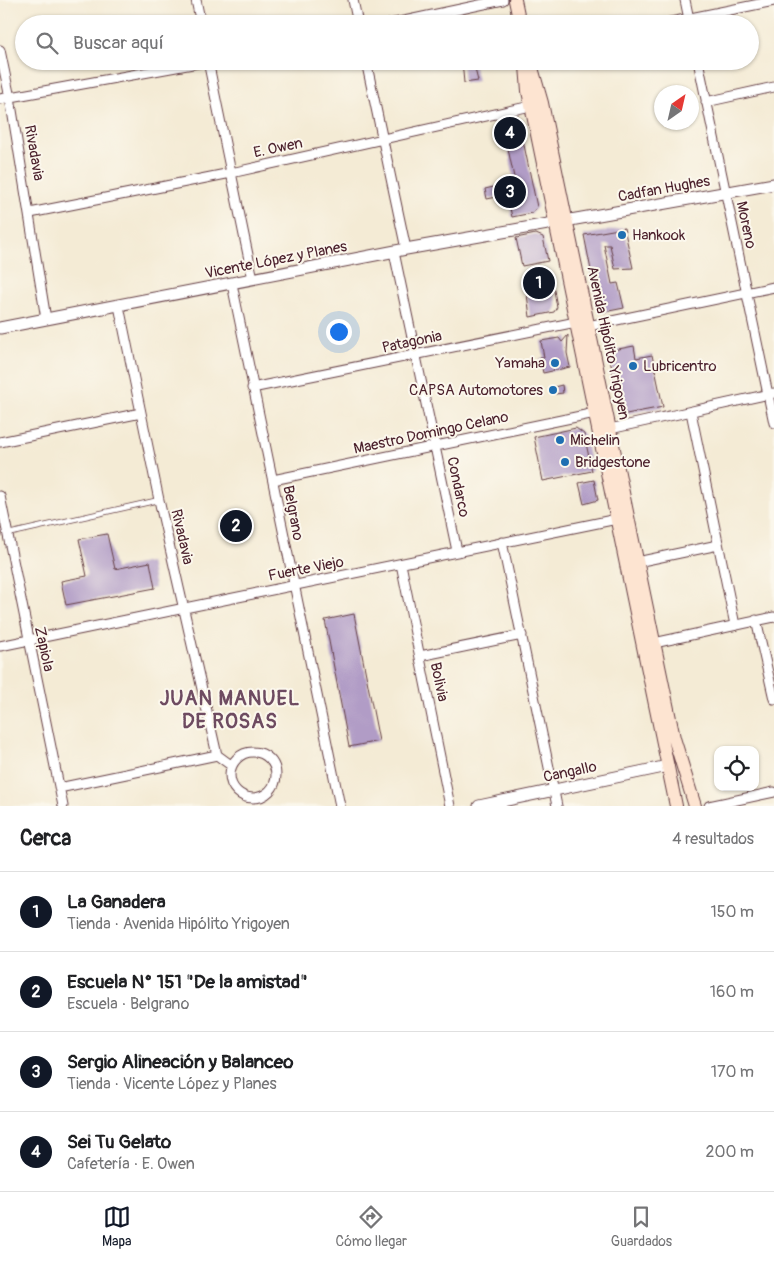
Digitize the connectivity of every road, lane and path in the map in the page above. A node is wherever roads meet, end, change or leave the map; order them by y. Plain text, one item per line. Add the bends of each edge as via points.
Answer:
1 (196, 0) edge
2 (353, 0) edge
3 (503, 0) edge
4 (515, 0) edge
5 (685, 0) edge
6 (758, 2) edge
7 (774, 2) edge
8 (199, 15) edge
9 (356, 15) edge
10 (432, 15) edge
11 (518, 15) edge
12 (689, 15) edge
13 (711, 15) edge
14 (0, 50) edge
15 (160, 70) edge
16 (210, 70) edge
17 (368, 70) edge
18 (529, 70) edge
19 (531, 70) edge
20 (700, 70) edge
21 (774, 87) edge
22 (10, 98) junction
23 (0, 100) edge
24 (706, 102) junction
25 (531, 106) junction
26 (382, 140) junction
27 (231, 173) junction
28 (774, 184) edge
29 (726, 193) junction
30 (30, 213) junction
31 (560, 222) junction
32 (400, 251) junction
33 (253, 279) junction
34 (232, 284) junction
35 (774, 288) edge
36 (747, 294) junction
37 (119, 306) junction
38 (46, 320) junction
39 (582, 324) junction
40 (0, 328) edge
41 (417, 355) junction
42 (252, 388) junction
43 (771, 394) edge
44 (691, 412) junction
45 (142, 413) junction
46 (595, 413) junction
47 (774, 423) edge
48 (610, 429) junction
49 (0, 442) edge
50 (436, 447) junction
51 (273, 480) junction
52 (0, 496) edge
53 (159, 500) junction
54 (617, 518) junction
55 (8, 534) junction
56 (502, 542) junction
57 (718, 545) junction
58 (457, 551) junction
59 (637, 562) junction
60 (401, 564) junction
61 (294, 584) junction
62 (184, 609) junction
63 (774, 617) edge
64 (756, 620) junction
65 (735, 625) junction
66 (522, 635) junction
67 (29, 640) junction
68 (654, 643) junction
69 (0, 646) edge
70 (420, 656) junction
71 (774, 699) edge
72 (674, 738) junction
73 (217, 755) junction
74 (232, 766) junction
75 (668, 766) junction
76 (687, 781) junction
77 (59, 788) junction
78 (554, 791) junction
79 (774, 792) edge
80 (675, 800) edge
81 (63, 806) edge
82 (340, 806) edge
83 (450, 806) edge
84 (479, 806) edge
85 (557, 806) edge
86 (693, 806) edge
87 (709, 806) edge

1 - 8 street
2 - 9 street
3 - 10 street
4 - 11 main road
5 - 12 street
6 - 7 street
6 - 13 street
14 - 22 street, Rivadavia
15 - 22 street
16 - 27 street
17 - 26 street, Condarco
18 - 25 main road, Avenida Hipólito Yrigoyen
19 - 31 main road, Avenida Hipólito Yrigoyen via 542,103
20 - 24 street, Moreno
21 - 24 street
22 - 23 street
22 - 30 street, Rivadavia
24 - 29 street, Moreno
25 - 26 street, E. Owen
25 - 31 main road, Avenida Hipólito Yrigoyen
26 - 27 street, E. Owen
26 - 32 street, Condarco
27 - 30 street, E. Owen
27 - 33 street
28 - 29 street, Cadfan Hughes
29 - 31 street, Cadfan Hughes
29 - 36 street, Moreno
30 - 38 street, Rivadavia
31 - 32 street, Vicente López y Planes
31 - 39 main road, Avenida Hipólito Yrigoyen
32 - 33 street, Vicente López y Planes
32 - 41 street, Condarco
33 - 34 street, Vicente López y Planes
34 - 37 street, Vicente López y Planes
34 - 42 street, Belgrano
35 - 36 street, Patagonia
36 - 39 street, Patagonia
36 - 43 street, Moreno
37 - 38 street, Vicente López y Planes
37 - 45 street, Rivadavia
38 - 40 street, Vicente López y Planes
39 - 41 street, Patagonia
39 - 46 main road, Avenida Hipólito Yrigoyen
39 - 48 main road, Avenida Hipólito Yrigoyen
41 - 42 street, Patagonia
41 - 50 street, Condarco
42 - 51 street, Belgrano
43 - 44 street
43 - 47 street, Moreno
44 - 48 street
44 - 57 street
45 - 49 street
45 - 53 street, Rivadavia
46 - 50 street, Maestro Domingo Celano
46 - 54 main road, Avenida Hipólito Yrigoyen
48 - 59 main road, Avenida Hipólito Yrigoyen
50 - 51 street, Maestro Domingo Celano
50 - 58 street, Condarco
51 - 61 street, Belgrano
52 - 55 street, Zapiola
53 - 55 lane
53 - 62 street, Rivadavia
54 - 56 street, Fuerte Viejo
54 - 75 main road, Avenida Hipólito Yrigoyen
55 - 67 street, Zapiola
56 - 58 street, Fuerte Viejo
56 - 66 street
57 - 59 street
57 - 65 street
58 - 60 street, Fuerte Viejo
59 - 68 main road, Avenida Hipólito Yrigoyen
60 - 61 street, Fuerte Viejo
60 - 70 street, Bolivia
61 - 62 street, Fuerte Viejo
61 - 82 street, Belgrano
62 - 67 street, Fuerte Viejo
62 - 73 street, Rivadavia
63 - 64 street
64 - 65 street
64 - 71 street
65 - 68 street
66 - 70 street
66 - 78 street
67 - 69 street, Fuerte Viejo
67 - 77 street, Zapiola
68 - 72 main road, Avenida Hipólito Yrigoyen
70 - 83 street, Bolivia
72 - 75 main road
72 - 76 main road, Avenida Hipólito Yrigoyen
73 - 74 street
73 - 77 street
74 - 74 street via 230,780 243,796 257,798 274,785 275,769 266,757 258,753 243,755
75 - 76 main road
75 - 78 street, Cangallo
75 - 80 main road, Avenida Hipólito Yrigoyen
76 - 86 main road, Avenida Hipólito Yrigoyen
77 - 81 street, Zapiola
78 - 84 street, Cangallo
78 - 85 street
79 - 87 street
80 - 86 main road

